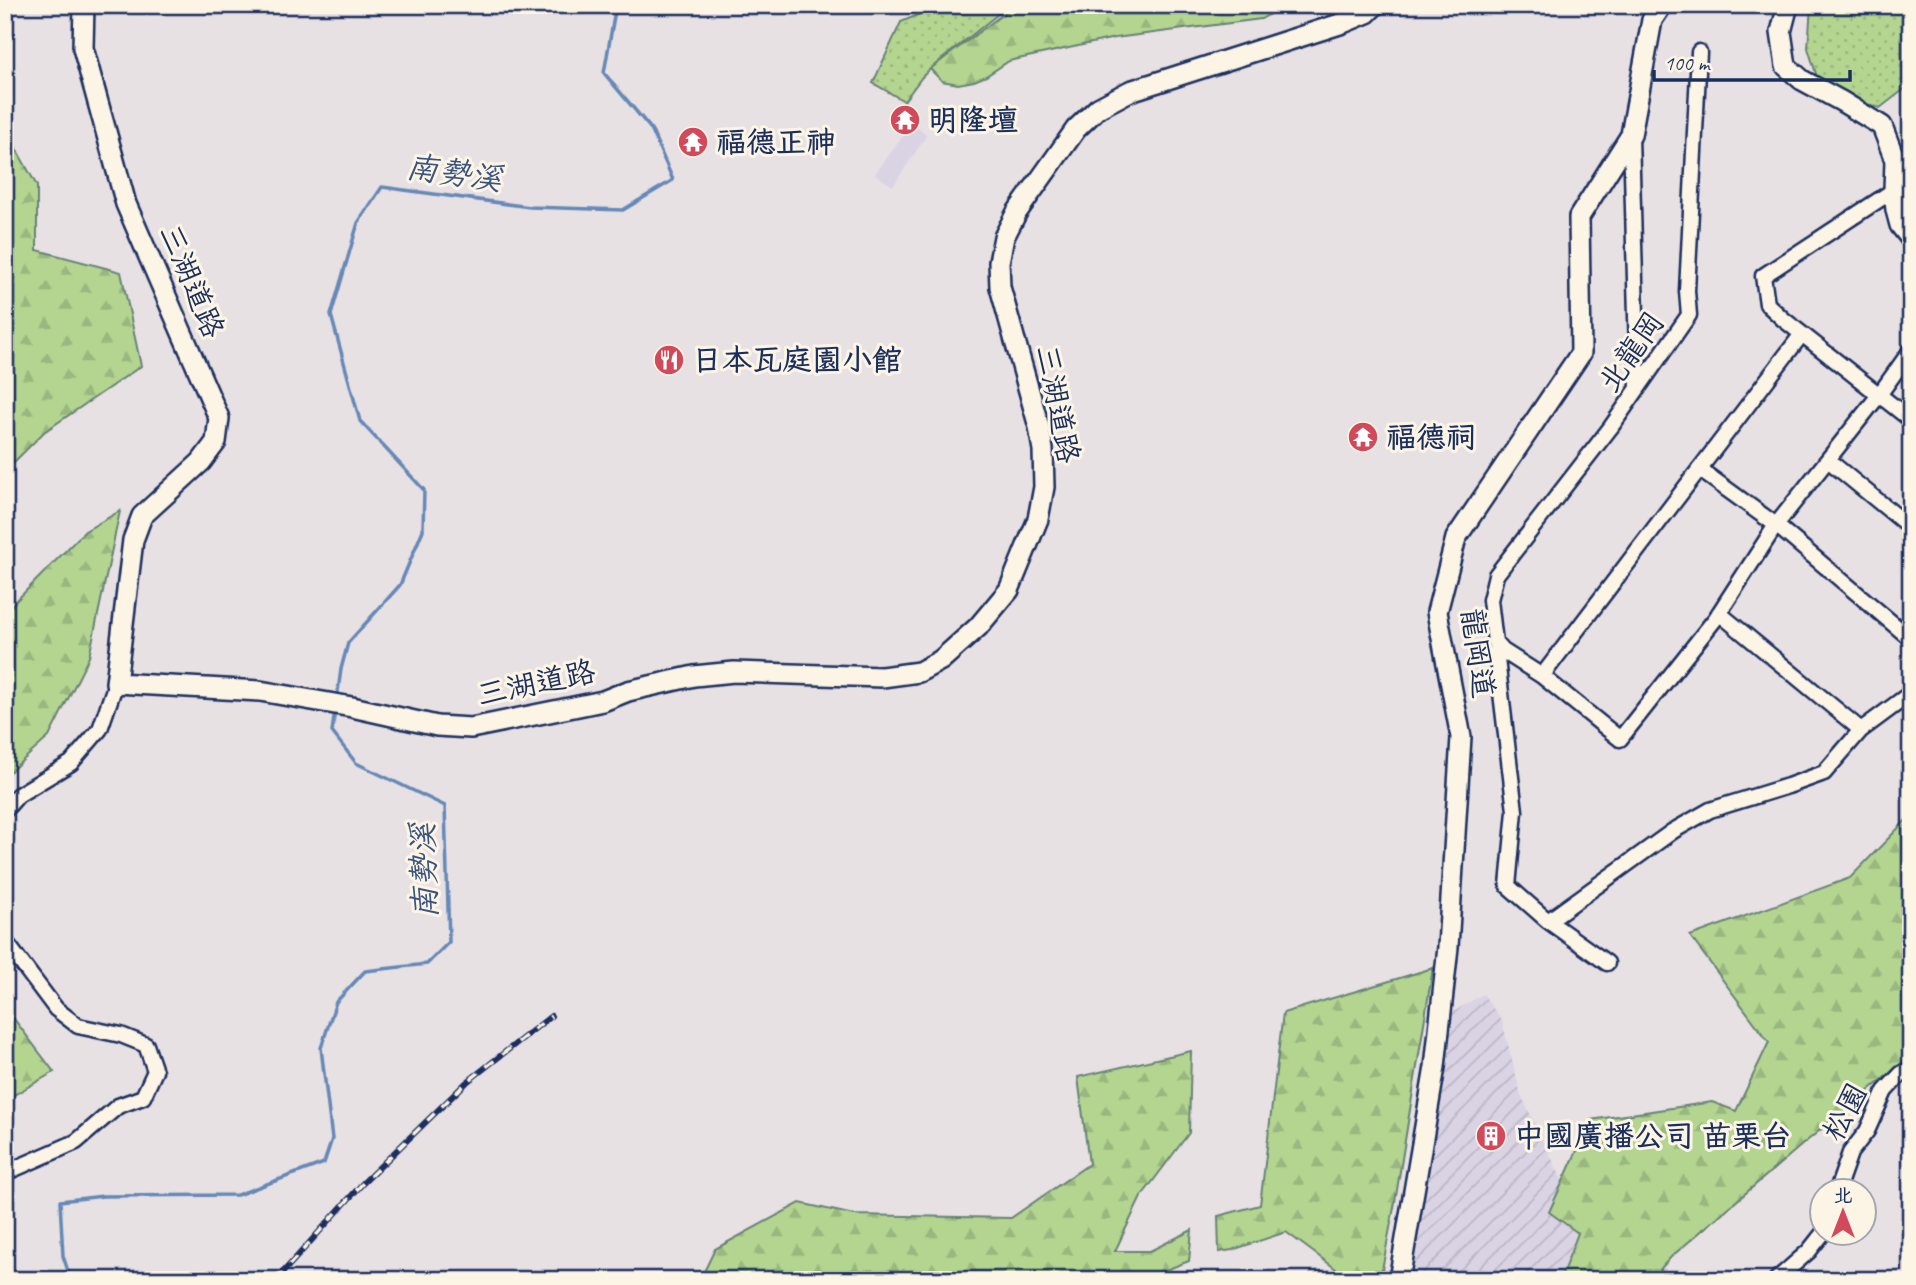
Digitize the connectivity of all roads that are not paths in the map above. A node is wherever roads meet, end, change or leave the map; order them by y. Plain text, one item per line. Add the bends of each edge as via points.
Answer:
1 (84, 5) edge
2 (1375, 5) edge
3 (1662, 5) edge
4 (1788, 5) edge
5 (1699, 52) dead end
6 (1631, 135) junction
7 (1894, 190) junction
8 (1911, 239) edge
9 (1802, 334) junction
10 (1911, 350) edge
11 (1638, 388) junction
12 (1879, 394) junction
13 (1911, 420) edge
14 (1828, 460) junction
15 (1699, 469) junction
16 (1776, 525) junction
17 (1911, 528) edge
18 (1718, 613) junction
19 (1911, 639) edge
20 (1494, 641) junction
21 (1542, 676) junction
22 (116, 683) junction
23 (1911, 693) edge
24 (1861, 730) junction
25 (5, 810) edge
26 (1548, 921) junction
27 (5, 941) edge
28 (1607, 963) dead end
29 (1911, 1068) edge
30 (5, 1173) edge
31 (1842, 1176) edge
32 (1813, 1246) edge
33 (1399, 1280) edge
34 (1776, 1280) edge

1 - 22 street, 三湖道路 via 83,48 126,204 219,418 216,442 201,462 142,516 133,540
2 - 22 street, 三湖道路 via 1343,23 1129,91 1098,108 1076,129 1017,212 1004,237 1000,287 1043,450 1044,487 1038,519 1009,590 978,627 941,660 919,672 882,677 734,672 694,676 603,701 471,728 437,726 260,691
3 - 6 street, 龍岡道 via 1652,20
4 - 7 street via 1781,32 1786,66 1882,126 1895,160
5 - 11 street, 北龍岡 via 1689,315
6 - 11 street
6 - 33 street, 龍岡道 via 1579,218 1581,353 1456,538 1437,612 1461,737 1436,1068
7 - 8 street via 1900,225
7 - 9 street via 1763,275 1767,304
9 - 12 street
9 - 15 street
10 - 12 street
11 - 20 street, 北龍岡 via 1496,575 1490,600
12 - 13 street
12 - 14 street
14 - 16 street
14 - 17 street
15 - 16 street
15 - 21 street
16 - 18 street
16 - 19 street
18 - 21 street via 1620,740
18 - 24 street
20 - 21 street
20 - 26 street, 北龍岡 via 1515,811 1507,886
22 - 25 street via 100,729 71,763 18,795
23 - 24 street
24 - 26 street via 1824,773 1710,810 1673,831
26 - 28 street, 北龍岡
27 - 30 street via 56,1009 78,1026 146,1045 155,1071 143,1097 118,1106 76,1142
29 - 31 street, 松園 via 1885,1091
32 - 34 street

